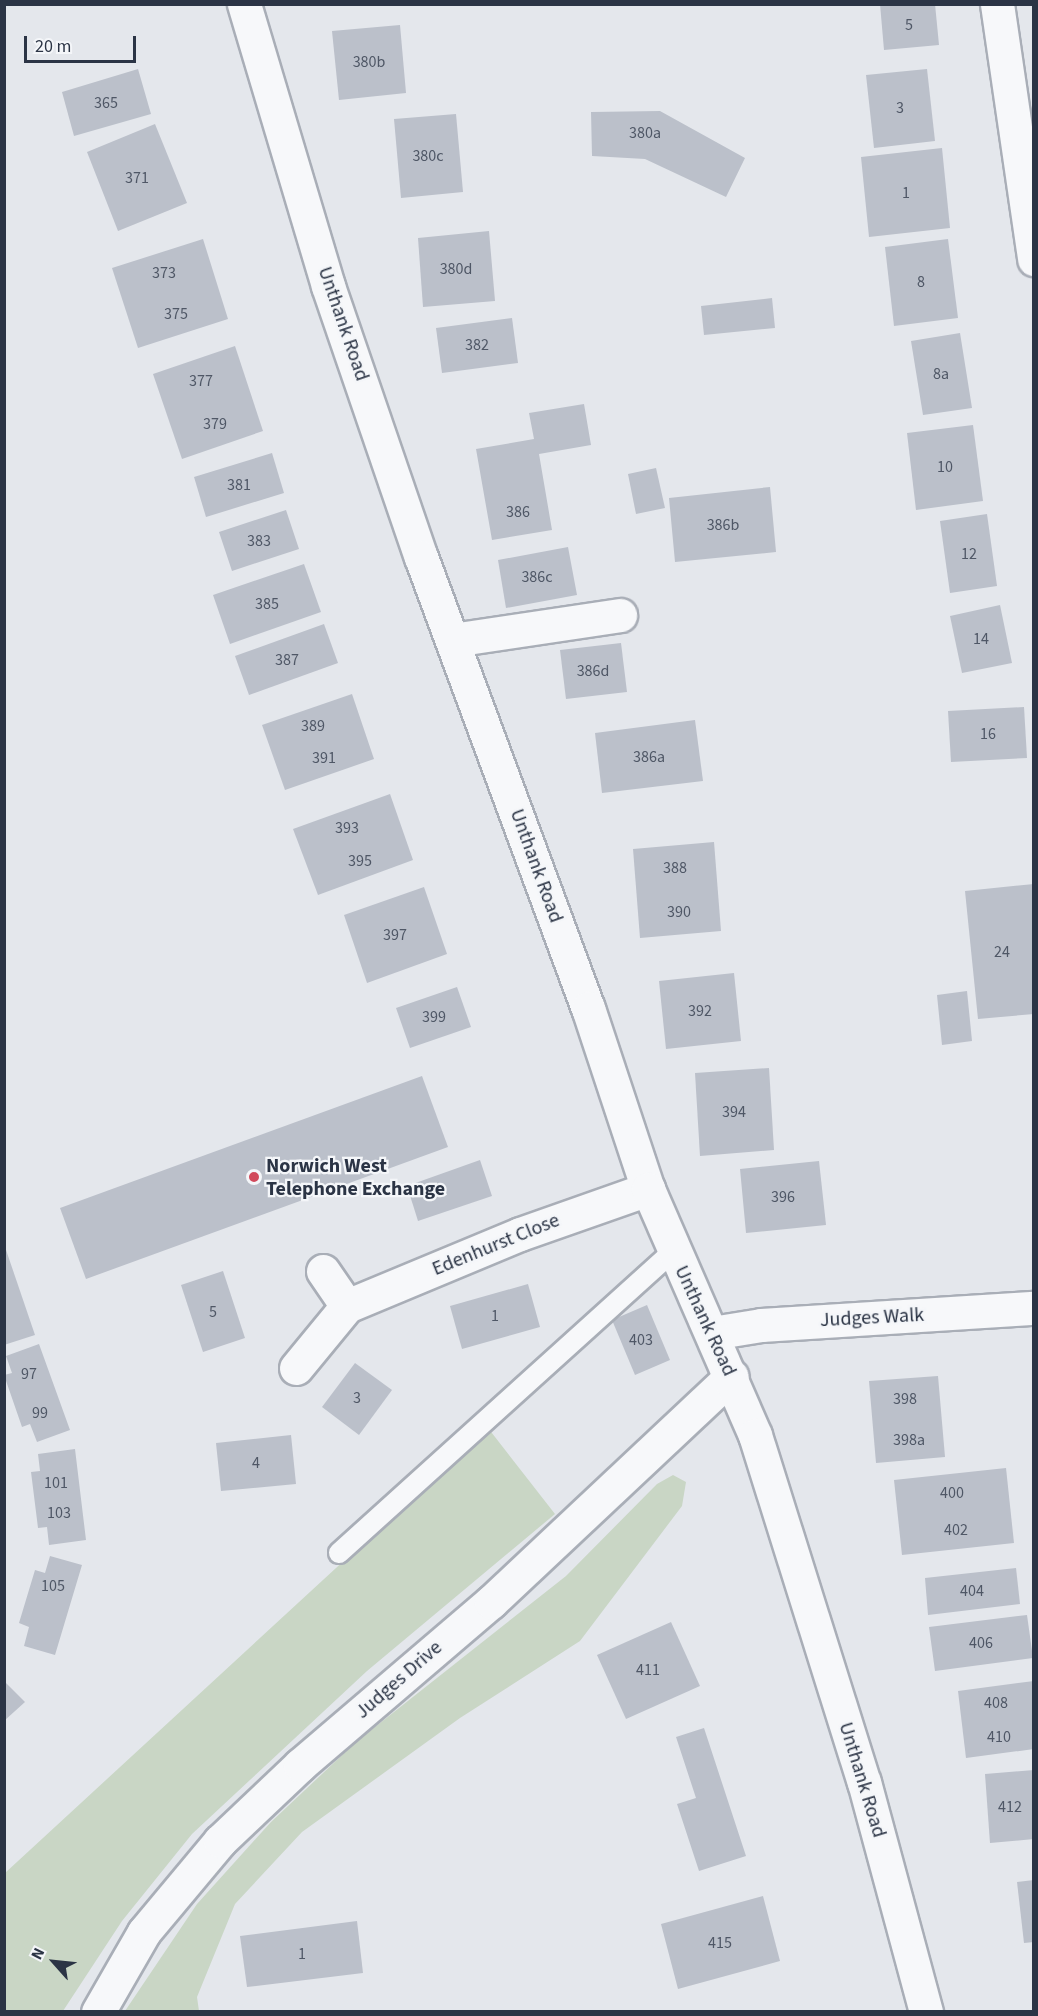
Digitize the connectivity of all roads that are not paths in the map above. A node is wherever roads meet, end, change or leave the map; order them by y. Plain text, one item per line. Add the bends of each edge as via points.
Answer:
1 (244, 4) edge
2 (997, 4) edge
3 (1033, 249) edge
4 (620, 615) dead end
5 (453, 640) junction
6 (648, 1189) junction
7 (673, 1251) junction
8 (323, 1271) dead end
9 (347, 1306) junction
10 (1034, 1308) edge
11 (712, 1333) junction
12 (296, 1368) dead end
13 (732, 1376) junction
14 (339, 1553) dead end
15 (98, 2012) edge
16 (926, 2012) edge

1 - 5 street, Unthank Road via 328,286
2 - 3 street
4 - 5 street
5 - 6 street, Unthank Road via 588,1008
6 - 7 street, Unthank Road
6 - 9 street, Edenhurst Close via 520,1234
7 - 11 street, Unthank Road
7 - 14 lane
8 - 9 street
9 - 12 street, Edenhurst Close
10 - 11 street, Judges Walk via 761,1325
11 - 13 street, Unthank Road
13 - 15 street, Judges Drive via 491,1602 300,1764 220,1841 144,1932
13 - 16 street, Unthank Road via 864,1782

